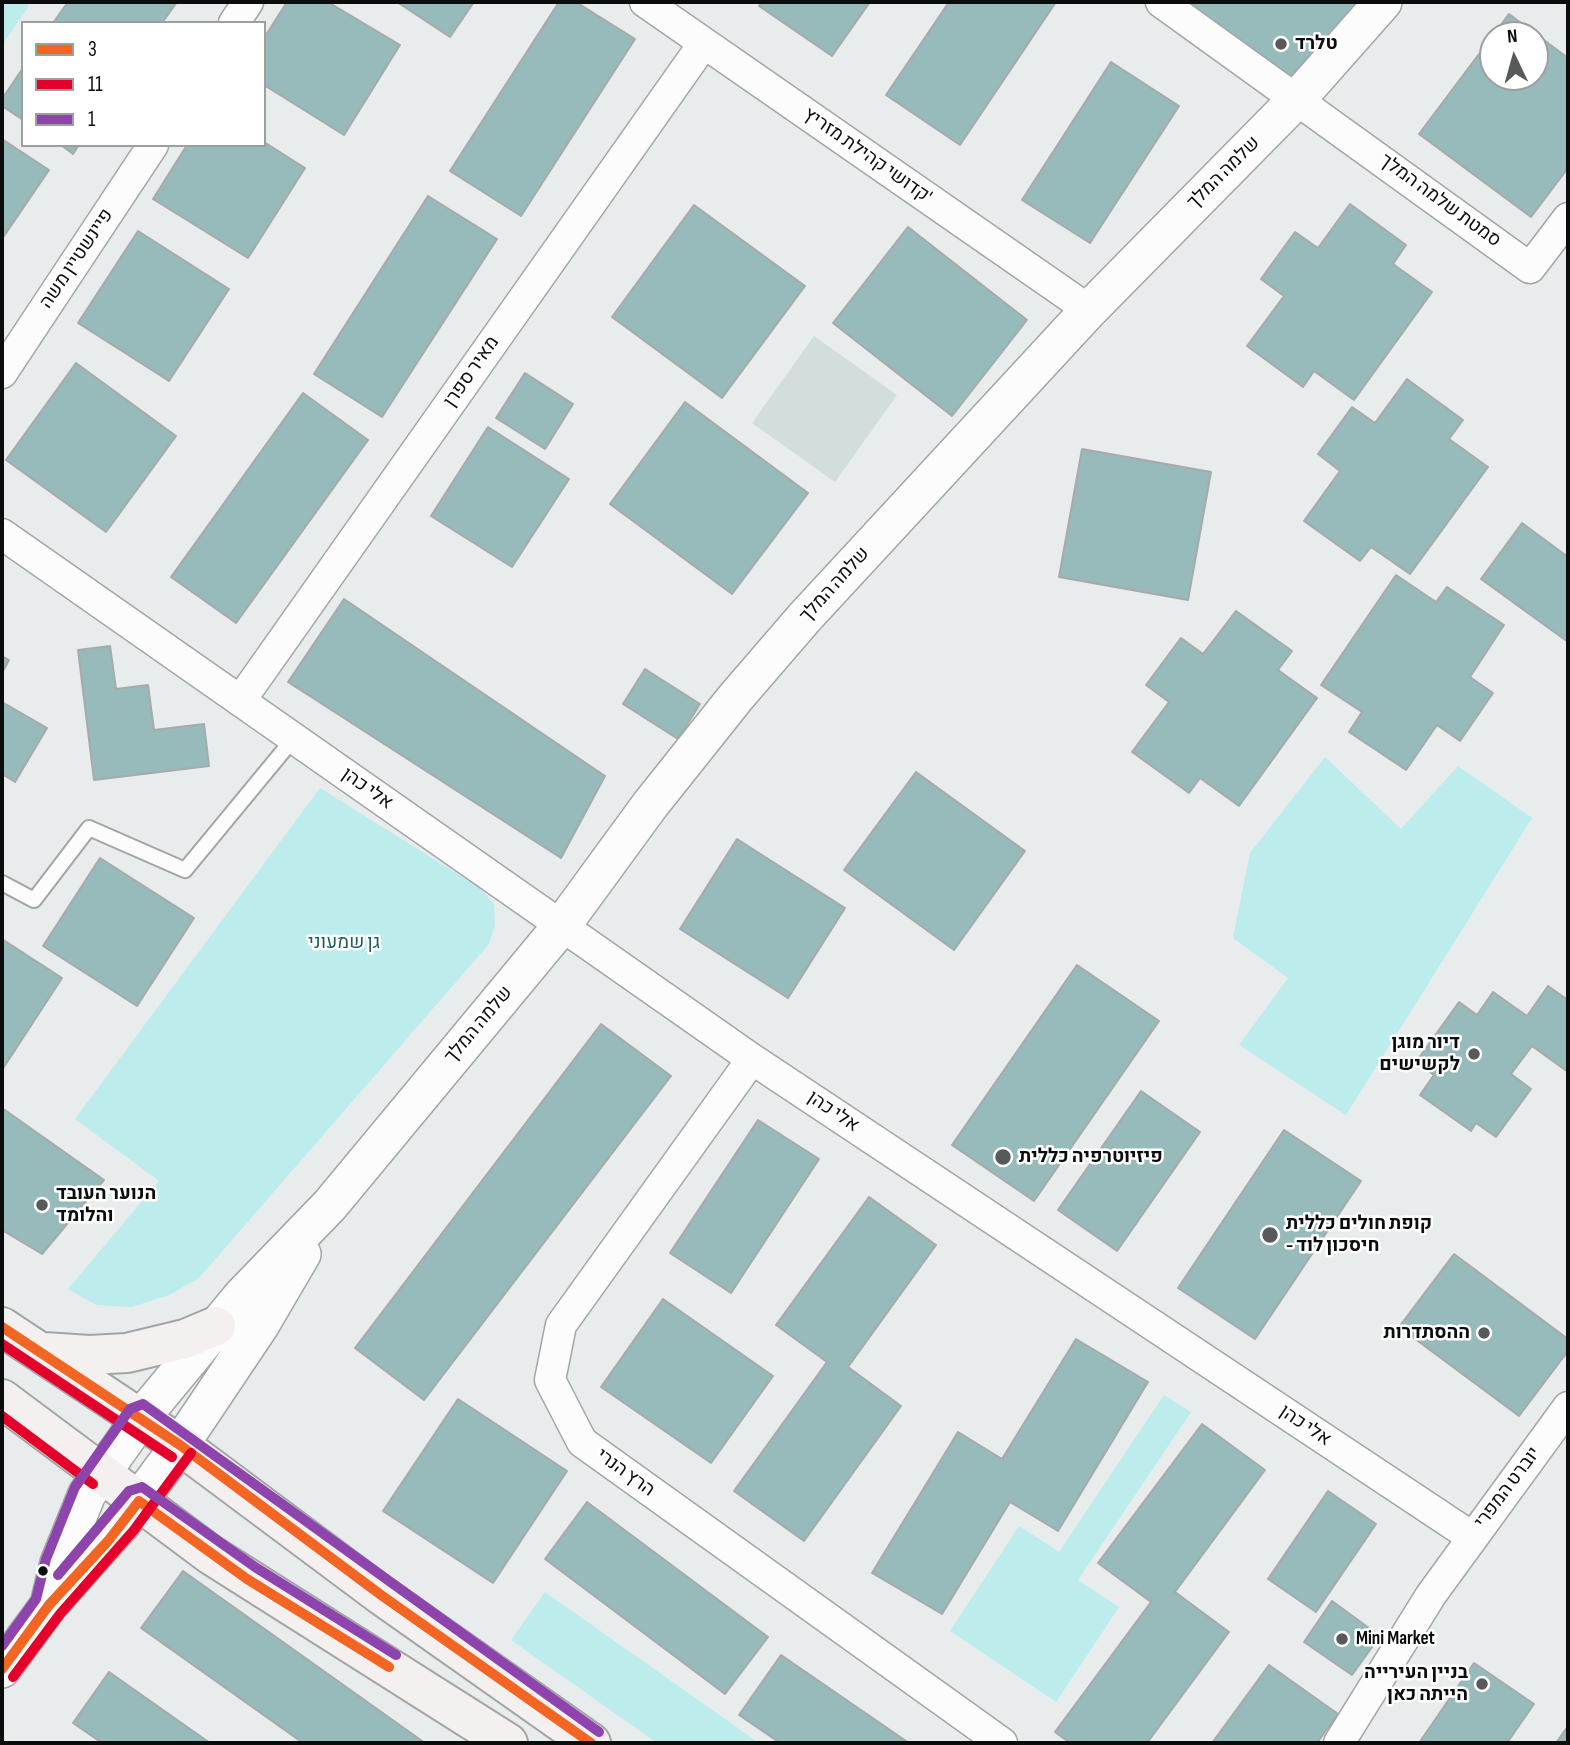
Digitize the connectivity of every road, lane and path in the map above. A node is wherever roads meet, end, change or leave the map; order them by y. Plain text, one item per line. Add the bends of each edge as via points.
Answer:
1 (248, 2) edge
2 (645, 2) edge
3 (1161, 2) edge
4 (1383, 2) edge
5 (235, 21) edge
6 (704, 43) junction
7 (1298, 98) junction
8 (152, 147) edge
9 (1568, 218) edge
10 (1089, 310) junction
11 (2, 373) edge
12 (2, 534) edge
13 (240, 701) junction
14 (294, 738) junction
15 (2, 883) edge
16 (563, 924) junction
17 (752, 1059) junction
18 (330, 1205) junction
19 (216, 1326) junction
20 (2, 1327) edge
21 (38, 1351) junction
22 (2, 1399) edge
23 (1568, 1406) edge
24 (141, 1418) junction
25 (180, 1445) junction
26 (101, 1473) junction
27 (139, 1501) junction
28 (1472, 1537) junction
29 (49, 1605) junction
30 (2, 1669) edge
31 (508, 1743) edge
32 (591, 1743) edge
33 (1002, 1743) edge
34 (1339, 1743) edge

1 - 5 street
2 - 6 street, קדושי קהילת מזריץ'
3 - 7 street
4 - 7 street, שלמה המלך
6 - 10 street, קדושי קהילת מזריץ'
6 - 13 street, מאיר ספרן
7 - 9 street, סמטת שלמה המלך via 1530,268
7 - 10 street, שלמה המלך
8 - 11 street, פיינשטיין משה
10 - 16 street, שלמה המלך via 736,697
12 - 13 street, אלי כהן
13 - 14 street, אלי כהן
14 - 15 lane via 185,870 89,828 34,900
14 - 16 street, אלי כהן
16 - 17 street, אלי כהן
16 - 18 street, שלמה המלך
17 - 28 street, אלי כהן
17 - 33 street, הרץ הנרי via 561,1325 550,1380 582,1442
18 - 19 street, שלמה המלך
18 - 25 street, שלמה המלך via 261,1324
19 - 21 main road via 127,1353
19 - 24 street, שלמה המלך
20 - 21 main road
21 - 24 main road
22 - 26 main road
23 - 28 street, יוברט המפרי
24 - 25 main road
24 - 26 street, שלמה המלך
25 - 27 street, שלמה המלך
25 - 32 main road
26 - 27 main road
26 - 29 street, שלמה המלך via 73,1525
27 - 29 street, שלמה המלך
27 - 31 main road via 247,1579
28 - 34 street
29 - 30 street, שלמה המלך

